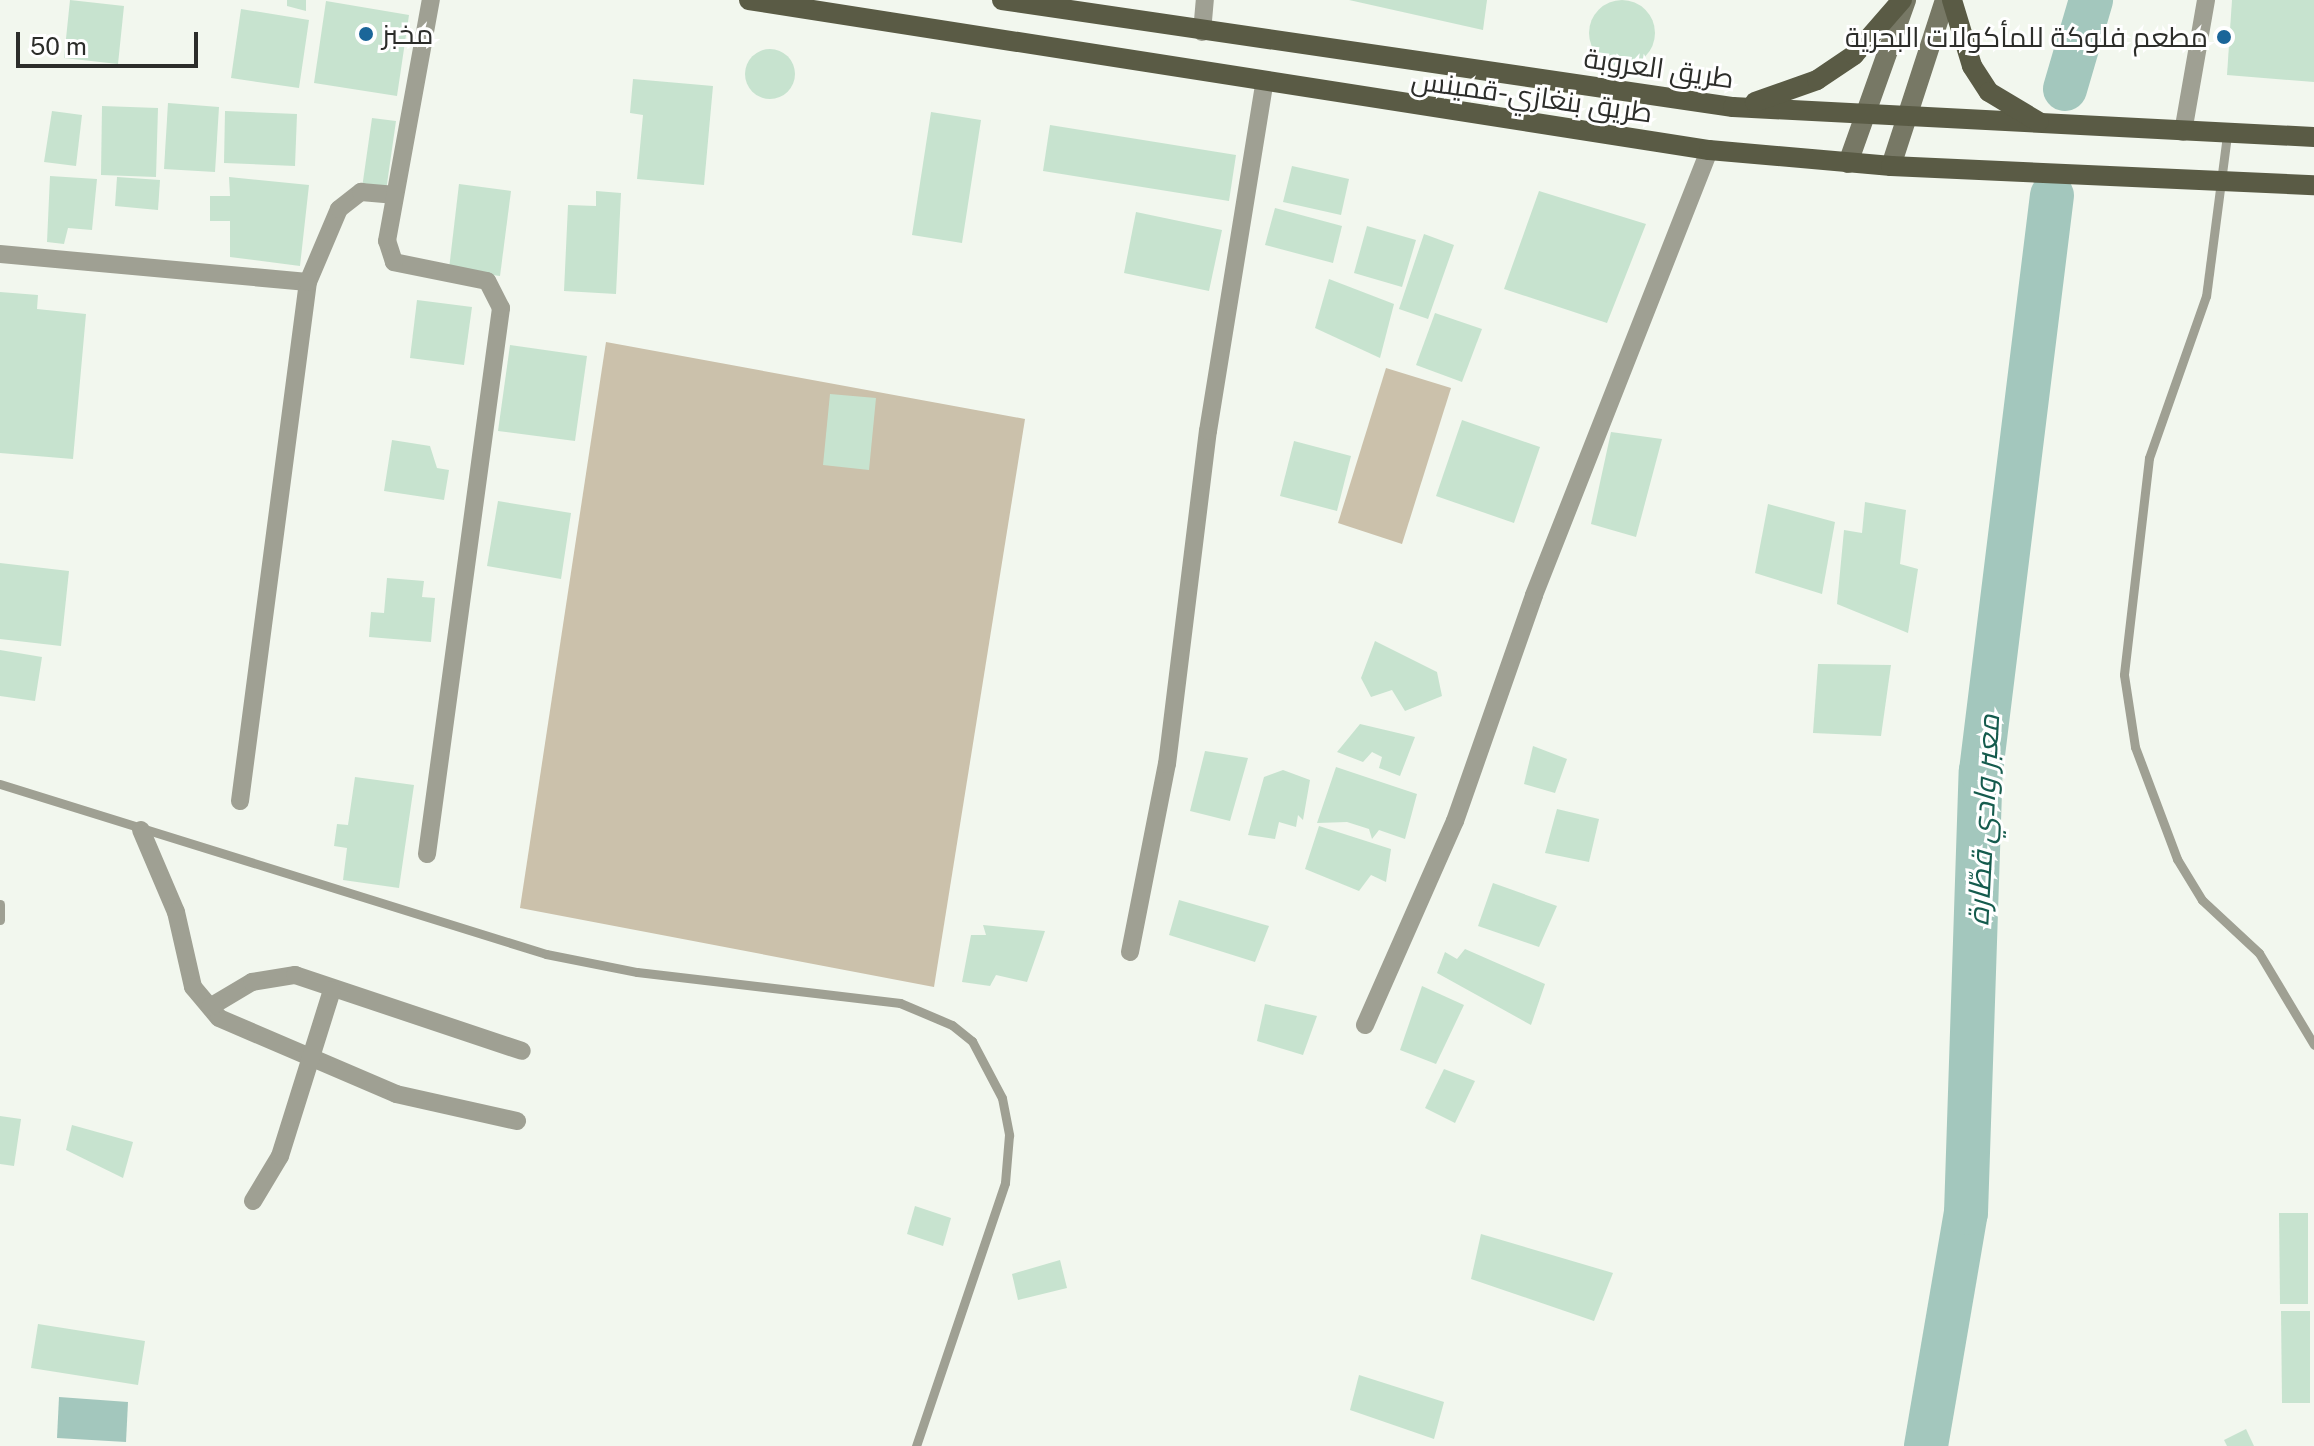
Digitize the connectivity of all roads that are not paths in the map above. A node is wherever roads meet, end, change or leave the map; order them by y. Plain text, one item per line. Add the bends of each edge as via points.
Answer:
1 (431, 0) edge
2 (749, 0) edge
3 (1002, 0) edge
4 (1205, 0) edge
5 (1904, 0) edge
6 (1945, 0) edge
7 (1952, 0) edge
8 (2206, 0) edge
9 (1202, 32) junction
10 (1264, 84) junction
11 (1733, 107) junction
12 (1865, 114) junction
13 (1905, 118) junction
14 (2046, 125) junction
15 (2183, 132) junction
16 (2227, 135) junction
17 (2314, 137) edge
18 (1709, 150) junction
19 (1848, 163) junction
20 (1891, 166) junction
21 (2223, 181) junction
22 (2314, 185) edge
23 (393, 195) junction
24 (0, 254) edge
25 (308, 282) junction
26 (0, 784) edge
27 (240, 801) dead end
28 (141, 830) junction
29 (427, 854) dead end
30 (0, 904) edge
31 (0, 920) edge
32 (1130, 952) dead end
33 (332, 990) junction
34 (210, 1007) junction
35 (1365, 1025) dead end
36 (2314, 1045) edge
37 (522, 1051) dead end
38 (312, 1062) junction
39 (517, 1121) dead end
40 (253, 1201) dead end
41 (916, 1446) edge

1 - 23 street
2 - 10 main road, طريق بنغازي-قمينس
3 - 9 main road, طريق العروبة
4 - 9 street
5 - 11 main road via 1854,55 1817,80
5 - 12 main road
6 - 13 main road
7 - 14 main road via 1967,55 1989,92
8 - 15 street
9 - 11 main road, طريق العروبة
10 - 18 main road, طريق بنغازي-قمينس
10 - 32 street via 1208,431 1167,764
11 - 12 main road, طريق العروبة
12 - 13 main road, طريق العروبة
12 - 19 main road
13 - 14 main road, طريق العروبة
13 - 20 main road
14 - 15 main road, طريق العروبة
15 - 16 main road, طريق العروبة
16 - 17 main road, طريق العروبة
16 - 21 lane
18 - 19 main road, طريق بنغازي-قمينس
18 - 35 street via 1534,595 1455,821
19 - 20 main road, طريق بنغازي-قمينس
20 - 21 main road, طريق بنغازي-قمينس
21 - 22 main road, طريق بنغازي-قمينس
21 - 36 lane via 2206,296 2149,458 2124,675 2135,747 2177,859 2202,900 2259,953
23 - 25 street via 361,192 339,209
23 - 29 street via 387,228 394,262 487,281 501,308
24 - 25 street
25 - 27 street
26 - 28 lane
28 - 34 street via 176,912 182,962
28 - 41 lane via 546,954 637,972 900,1003 952,1025 972,1041 1002,1098 1007,1167
30 - 31 lane
33 - 34 street via 295,975 252,982
33 - 37 street
33 - 38 street
34 - 38 street
38 - 39 street via 396,1094
38 - 40 street via 280,1156

